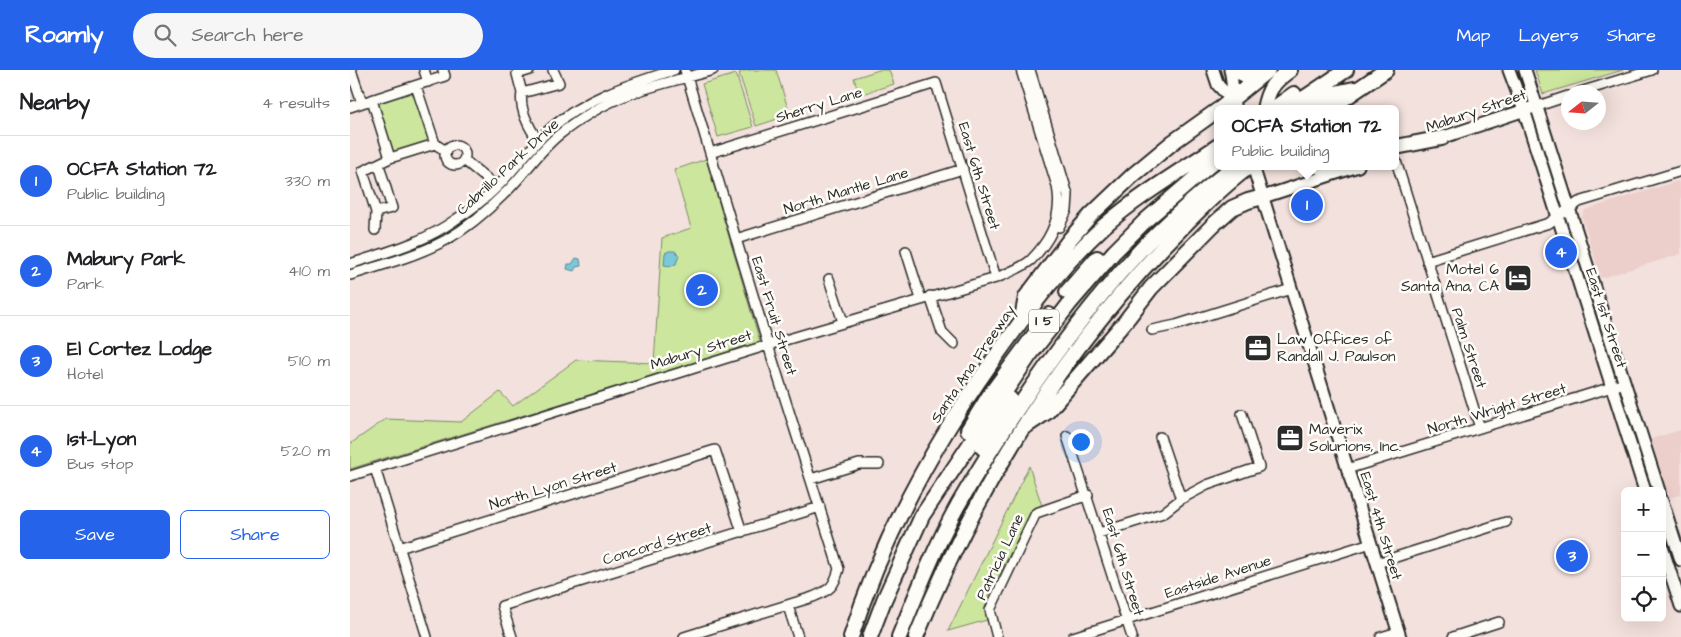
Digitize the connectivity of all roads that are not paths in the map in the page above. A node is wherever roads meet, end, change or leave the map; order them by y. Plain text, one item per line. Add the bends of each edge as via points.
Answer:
1 (351, 70) edge
2 (424, 70) edge
3 (444, 70) edge
4 (530, 70) edge
5 (553, 70) edge
6 (674, 70) edge
7 (713, 70) edge
8 (1021, 70) edge
9 (1030, 70) edge
10 (1214, 70) edge
11 (1230, 70) edge
12 (1234, 70) edge
13 (1268, 70) edge
14 (1290, 70) edge
15 (1330, 70) edge
16 (1346, 70) edge
17 (1358, 70) edge
18 (1386, 70) edge
19 (1509, 70) edge
20 (1525, 70) edge
21 (1652, 70) edge
22 (687, 74) edge
23 (428, 82) junction
24 (936, 83) joint
25 (1603, 85) edge
26 (416, 86) junction
27 (1360, 88) junction
28 (522, 93) junction
29 (1561, 98) edge
30 (372, 100) junction
31 (362, 103) junction
32 (1233, 104) edge
33 (1265, 105) edge
34 (1279, 105) edge
35 (1294, 105) edge
36 (1306, 105) edge
37 (1317, 105) edge
38 (1335, 105) edge
39 (1538, 106) junction
40 (350, 107) edge
41 (1524, 110) junction
42 (1214, 113) edge
43 (1442, 138) junction
44 (538, 140) junction
45 (434, 144) junction
46 (1399, 146) edge
47 (1214, 149) edge
48 (446, 151) junction
49 (710, 153) junction
50 (1399, 153) edge
51 (390, 158) junction
52 (464, 160) junction
53 (1214, 161) edge
54 (1192, 164) junction
55 (379, 165) junction
56 (963, 169) junction
57 (1214, 169) edge
58 (1229, 170) edge
59 (1247, 170) edge
60 (1254, 170) edge
61 (1346, 170) edge
62 (1399, 170) edge
63 (1681, 171) edge
64 (497, 187) junction
65 (1263, 197) junction
66 (1570, 208) junction
67 (1063, 210) junction
68 (376, 212) junction
69 (1558, 216) junction
70 (375, 230) dead end
71 (736, 240) junction
72 (906, 251) dead end
73 (1427, 261) junction
74 (350, 264) edge
75 (350, 274) edge
76 (996, 278) junction
77 (830, 280) dead end
78 (1291, 289) junction
79 (925, 297) junction
80 (1021, 321) junction
81 (843, 322) junction
82 (1152, 330) dead end
83 (954, 344) dead end
84 (768, 345) junction
85 (1032, 357) junction
86 (1625, 383) junction
87 (1612, 387) junction
88 (1242, 414) dead end
89 (1480, 428) junction
90 (1022, 429) junction
91 (1067, 436) dead end
92 (1160, 437) dead end
93 (879, 464) dead end
94 (374, 468) junction
95 (1348, 469) junction
96 (350, 476) edge
97 (811, 479) junction
98 (1644, 487) edge
99 (1658, 487) edge
100 (1088, 495) junction
101 (1181, 499) junction
102 (929, 504) junction
103 (958, 506) junction
104 (820, 508) junction
105 (1666, 513) edge
106 (1506, 522) dead end
107 (742, 532) junction
108 (1099, 533) junction
109 (1371, 543) junction
110 (399, 548) junction
111 (1666, 559) edge
112 (1681, 560) edge
113 (1377, 563) junction
114 (788, 606) junction
115 (1681, 606) edge
116 (1127, 620) junction
117 (1499, 622) dead end
118 (1399, 634) edge
119 (426, 637) edge
120 (512, 637) edge
121 (684, 637) edge
122 (798, 637) edge
123 (851, 637) edge
124 (870, 637) edge
125 (900, 637) edge
126 (916, 637) edge
127 (997, 637) edge
128 (1073, 637) edge
129 (1132, 637) edge
130 (1381, 637) edge
131 (1453, 637) edge

1 - 31 street
2 - 23 street
3 - 23 street via 445,76
4 - 28 street via 517,74
5 - 28 street via 558,83
6 - 44 street, Cabrillo Park Drive via 622,86 596,98 573,111
7 - 22 street, Cabrillo Park Drive
8 - 67 street
9 - 67 street via 1065,181 1068,195
10 - 32 main road via 1218,85
11 - 32 main road
12 - 13 highway via 1245,75
13 - 32 highway
14 - 33 highway via 1274,82
15 - 34 highway
16 - 35 highway
17 - 36 highway
18 - 27 highway
19 - 41 main road, East 1st Street
20 - 39 main road, East 1st Street
21 - 25 street
22 - 49 street, East Fruit Street
22 - 75 street, Cabrillo Park Drive via 621,97 559,135 505,194 448,239 407,258
23 - 26 street
24 - 49 street, Sherry Lane
24 - 56 street, East 6th Street
26 - 30 street
26 - 45 street
27 - 37 highway via 1335,92
27 - 38 highway
28 - 44 street via 529,128
29 - 39 street
30 - 31 street
30 - 51 street
31 - 40 street
39 - 41 main road, Mabury Street
39 - 66 main road, East 1st Street
41 - 43 main road, Mabury Street
41 - 69 main road, East 1st Street
42 - 80 highway via 1132,176 1091,215 1026,297
43 - 46 highway
43 - 50 main road, Mabury Street
44 - 64 street, Cabrillo Park Drive
45 - 48 street
45 - 51 street
47 - 54 highway, Santa Ana Freeway / I 5
48 - 52 street via 450,164 456,165
48 - 52 street via 453,145 459,146 465,153
49 - 71 street, East Fruit Street
51 - 55 street
52 - 64 street
53 - 85 highway via 1114,252 1070,303
54 - 80 highway, Santa Ana Freeway / I 5 via 1105,225 1066,263
54 - 102 highway, Santa Ana Freeway / I 5 via 1172,191 1119,235 1087,268 1034,333 989,396 940,477
55 - 68 street via 363,171
55 - 68 street via 392,208
56 - 71 street, North Mantle Lane
56 - 76 street, East 6th Street
57 - 85 highway via 1118,254
58 - 103 highway, I 5 via 1136,255 1067,337 1002,433
59 - 90 highway via 1185,225 1126,288 1061,369
60 - 65 main road, East 4th Street
61 - 65 main road
62 - 73 street, Palm Street
63 - 66 street via 1579,202
64 - 74 street, Cabrillo Park Drive via 436,233
65 - 78 main road, East 4th Street
65 - 90 highway via 1232,208 1213,224 1151,288 1047,412
66 - 69 street
66 - 86 main road, East 1st Street
67 - 76 street, Mabury Street via 1061,224 1031,260
68 - 70 street
69 - 73 street via 1549,223
69 - 87 main road, East 1st Street
71 - 84 street, East Fruit Street
72 - 79 street
73 - 89 street, Palm Street
76 - 79 street, Mabury Street
77 - 81 street
78 - 82 street
78 - 95 main road, East 4th Street
79 - 81 street, Mabury Street
79 - 83 street via 942,332
80 - 123 highway, Santa Ana Freeway / I 5 via 970,392 917,482 882,555
81 - 84 street, Mabury Street
84 - 94 street, Mabury Street
84 - 97 street, East Fruit Street
85 - 102 highway
85 - 103 highway via 971,472
86 - 87 street, North Wright Street
86 - 99 main road, East 1st Street
87 - 89 street, North Wright Street
87 - 98 main road, East 1st Street
88 - 101 street via 1259,467 1207,485
89 - 95 street, North Wright Street
90 - 126 highway via 983,495
91 - 100 street
92 - 101 street
93 - 97 street via 859,464
94 - 96 street, Mabury Street
94 - 110 street
95 - 109 main road, East 4th Street
97 - 104 street, East Fruit Street
100 - 108 street, East 6th Street
100 - 127 street, Patricia Lane via 1036,513 990,610
101 - 108 street via 1163,513
102 - 124 highway, I 5
103 - 125 highway
104 - 107 street, Concord Street
104 - 114 street, East Fruit Street via 839,569 836,580 831,588 813,598
105 - 112 main road
106 - 113 street
107 - 110 street, North Lyon Street via 715,450
107 - 120 street, Concord Street via 502,606
108 - 116 street, East 6th Street
109 - 113 main road, East 4th Street
109 - 116 street, Eastside Avenue
110 - 119 street
111 - 115 main road
113 - 118 main road, East 4th Street
114 - 121 street
114 - 122 street
116 - 128 street, Eastside Avenue
116 - 129 street, East 6th Street
117 - 131 street
118 - 130 street

